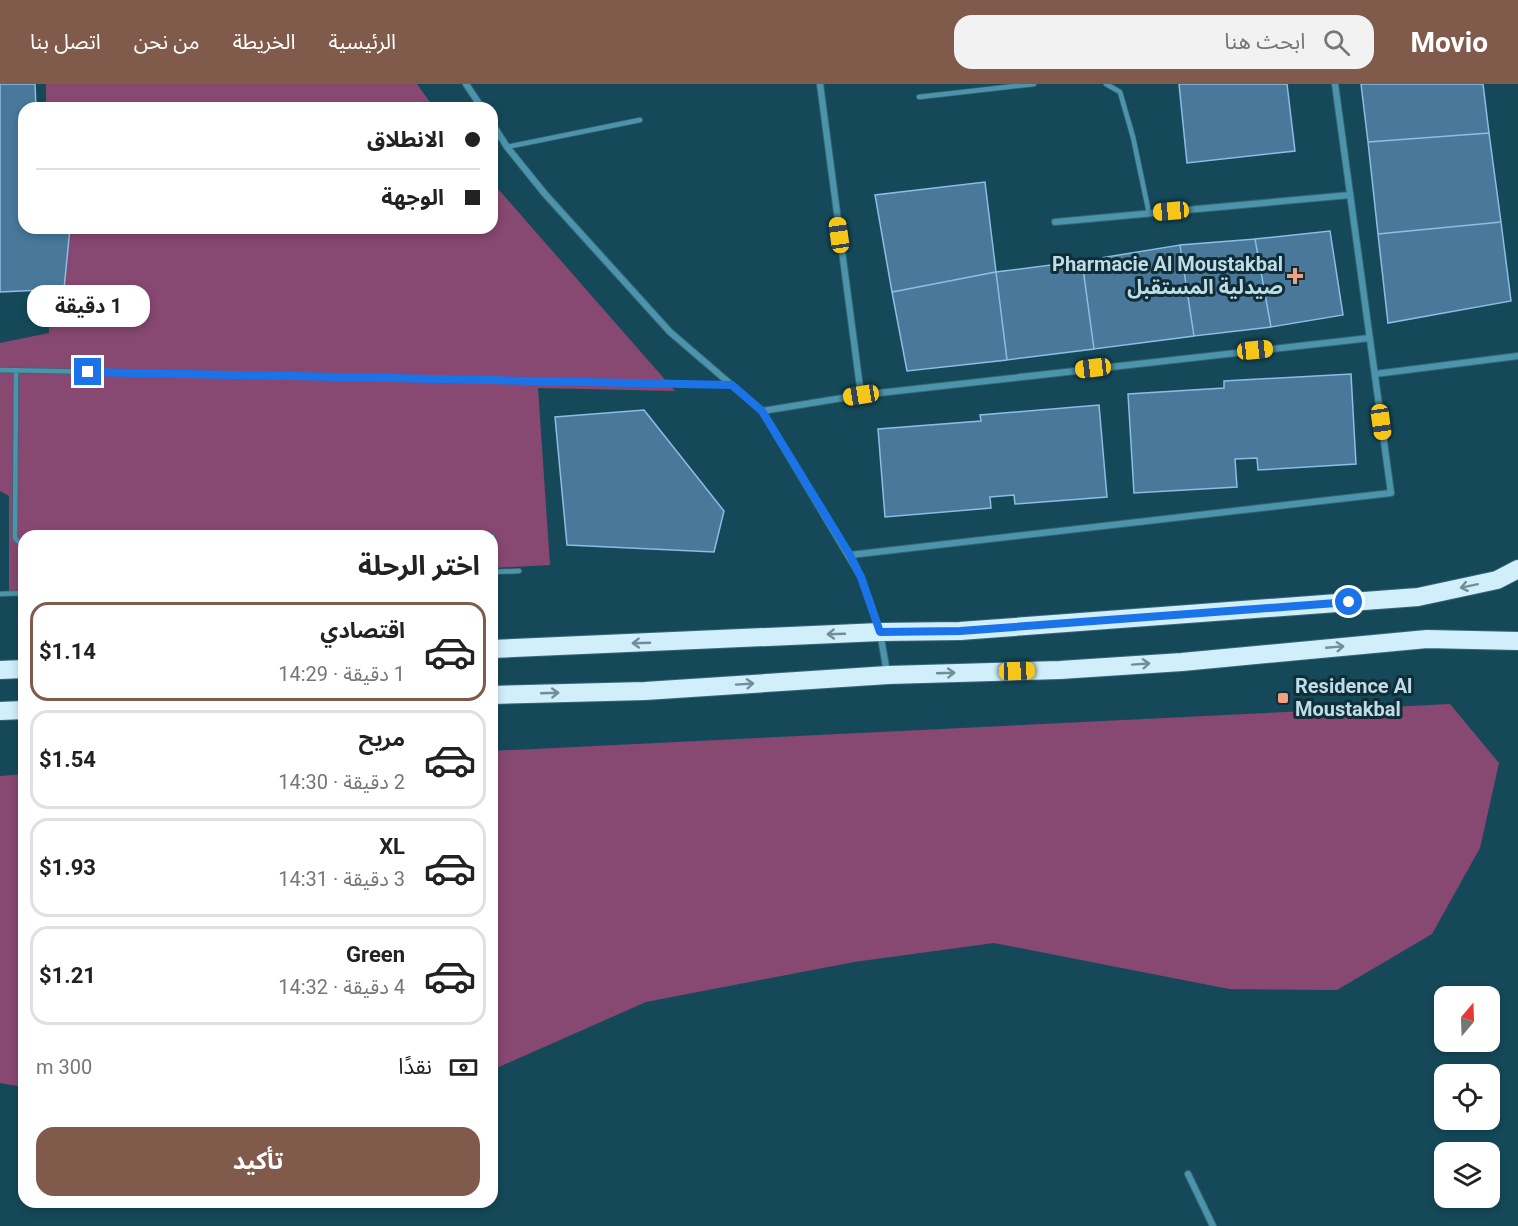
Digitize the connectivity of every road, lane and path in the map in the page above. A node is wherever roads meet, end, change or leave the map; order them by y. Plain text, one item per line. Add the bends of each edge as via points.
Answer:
1 (466, 84) edge
2 (820, 84) edge
3 (1034, 84) edge
4 (1106, 84) edge
5 (1335, 84) edge
6 (918, 97) dead end
7 (478, 102) edge
8 (640, 120) dead end
9 (498, 133) edge
10 (507, 147) junction
11 (1350, 195) junction
12 (1149, 213) junction
13 (1055, 222) dead end
14 (1370, 338) junction
15 (1518, 356) edge
16 (0, 370) edge
17 (16, 370) junction
18 (1375, 374) junction
19 (732, 385) junction
20 (861, 395) junction
21 (762, 411) junction
22 (18, 541) edge
23 (850, 555) junction
24 (1518, 569) edge
25 (519, 571) dead end
26 (498, 572) edge
27 (18, 592) edge
28 (0, 594) edge
29 (880, 632) junction
30 (1518, 641) edge
31 (498, 649) edge
32 (18, 669) edge
33 (0, 670) edge
34 (888, 675) junction
35 (498, 695) edge
36 (18, 710) edge
37 (0, 711) edge
38 (1188, 1174) dead end
39 (1213, 1226) edge

1 - 7 street
2 - 20 street
3 - 6 lane
4 - 12 lane via 1120,92
5 - 11 street
8 - 10 lane
9 - 10 street
10 - 19 street via 670,332
11 - 12 street
11 - 14 street
12 - 13 street
14 - 18 street
14 - 20 street
15 - 18 street
16 - 17 lane
17 - 19 lane
17 - 22 lane
18 - 23 street via 1391,493
19 - 21 street
20 - 21 street
21 - 23 street
23 - 29 street
24 -> 29 highway via 1497,580 1418,597 960,631
25 - 26 lane
27 - 28 lane
29 -> 31 highway
29 - 34 street
34 -> 30 highway via 1060,670 1426,639
32 - 33 highway
35 -> 34 highway via 645,691
36 - 37 highway
38 - 39 street

